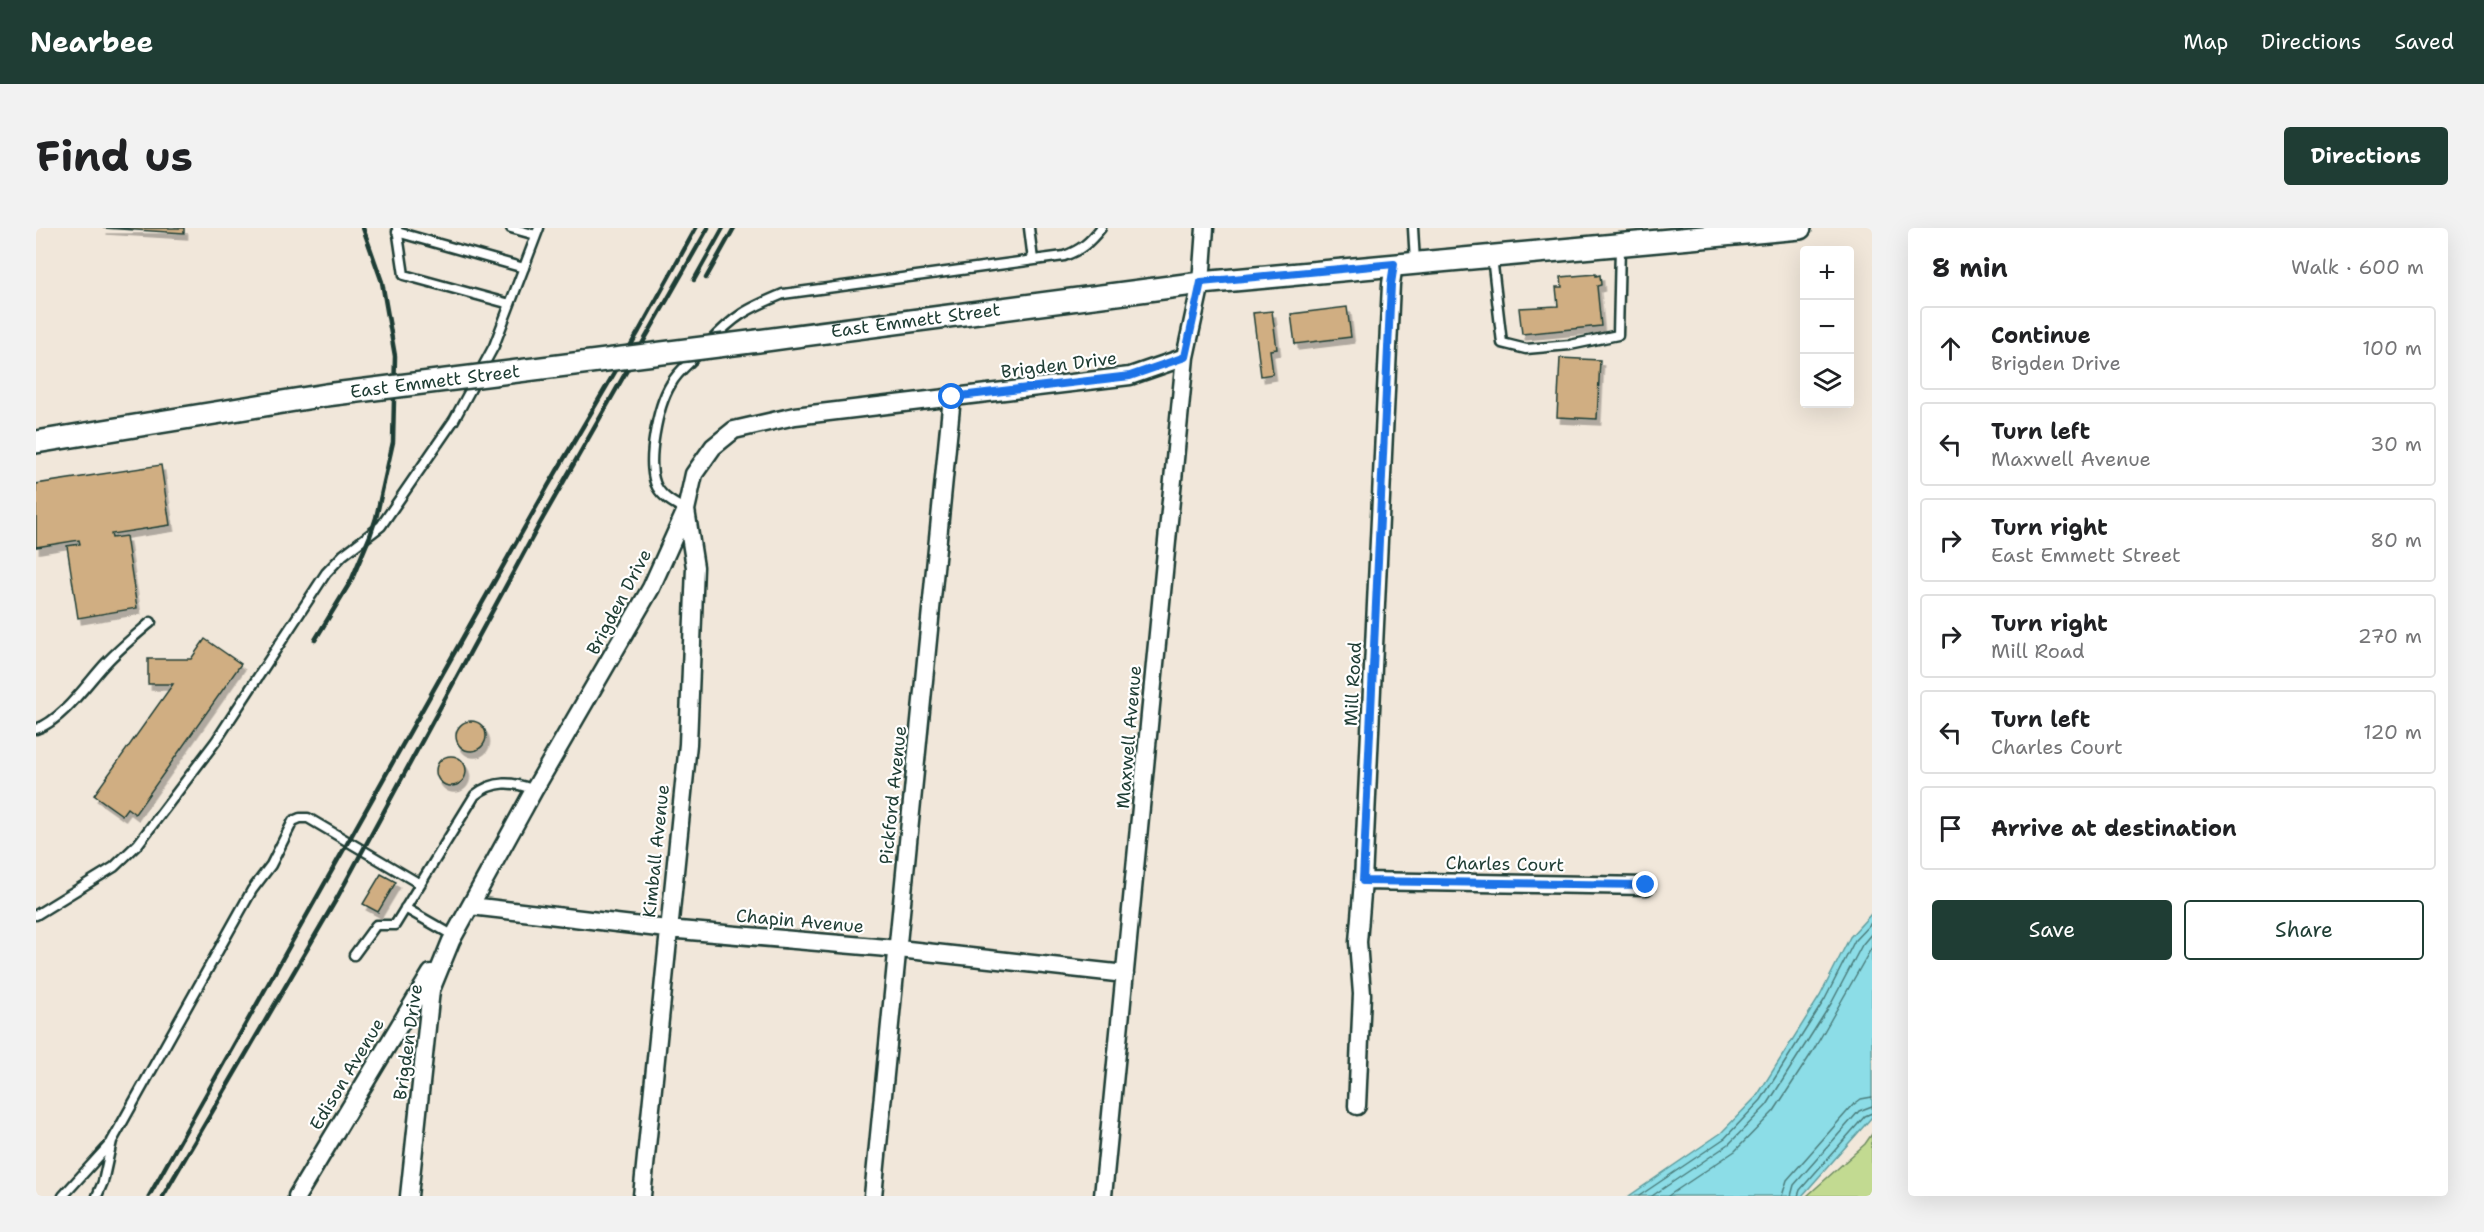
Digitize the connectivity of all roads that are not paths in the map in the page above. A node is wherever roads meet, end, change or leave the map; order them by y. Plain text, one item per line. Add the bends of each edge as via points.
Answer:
1 (511, 228) edge
2 (1029, 228) edge
3 (1101, 228) edge
4 (1205, 228) edge
5 (1413, 228) edge
6 (1800, 228) edge
7 (397, 230) edge
8 (537, 232) edge
9 (1621, 243) junction
10 (1492, 255) junction
11 (1033, 260) junction
12 (1404, 263) junction
13 (524, 268) junction
14 (1201, 282) junction
15 (510, 304) junction
16 (1185, 357) junction
17 (952, 397) junction
18 (36, 442) edge
19 (686, 510) junction
20 (151, 622) dead end
21 (36, 729) edge
22 (534, 790) junction
23 (1363, 881) junction
24 (420, 884) junction
25 (1646, 885) dead end
26 (471, 906) junction
27 (405, 908) junction
28 (36, 915) edge
29 (667, 929) junction
30 (452, 939) junction
31 (899, 949) junction
32 (354, 955) dead end
33 (1125, 974) junction
34 (1357, 1106) dead end
35 (112, 1141) junction
36 (63, 1196) edge
37 (97, 1196) edge
38 (297, 1196) edge
39 (409, 1196) edge
40 (642, 1196) edge
41 (873, 1196) edge
42 (1103, 1196) edge

1 - 8 lane
2 - 11 lane
3 - 11 lane via 1076,251
4 - 14 street, Maxwell Avenue
5 - 12 lane
6 - 9 street, East Emmett Street
7 - 13 lane
7 - 15 lane via 404,275
8 - 13 lane
9 - 10 street, East Emmett Street
9 - 10 lane via 1618,335 1570,345 1526,349 1502,343
10 - 12 street, East Emmett Street
11 - 19 lane via 783,294 729,321 673,380 654,433 656,485 670,501
12 - 14 street, East Emmett Street
12 - 23 street, Mill Road via 1391,284
13 - 15 lane
14 - 16 street, Maxwell Avenue
14 - 18 street, East Emmett Street, bridge via 326,396
15 - 28 lane via 494,346 454,420 389,516 326,573 216,741 138,844 114,867
16 - 17 street, Brigden Drive via 1130,376
16 - 33 street, Maxwell Avenue
17 - 19 street, Brigden Drive via 795,416 734,430 713,447 694,474
17 - 31 street, Pickford Avenue
19 - 22 street, Brigden Drive via 651,588
19 - 29 street, Kimball Avenue via 695,567 693,643 688,744
20 - 21 lane via 108,660 62,712
22 - 24 lane via 500,783 475,795
22 - 26 street, Brigden Drive
23 - 25 street, Charles Court
23 - 34 street, Mill Road via 1358,942 1362,994
24 - 27 lane
24 - 35 lane via 308,818 293,821
26 - 29 street, Chapin Avenue
26 - 30 street, Brigden Drive
27 - 30 lane
27 - 32 lane via 395,925 376,925
29 - 31 street, Chapin Avenue
29 - 40 street, Kimball Avenue
30 - 38 street, Edison Avenue
30 - 39 street, Brigden Drive via 431,990
31 - 33 street, Chapin Avenue
31 - 41 street, Pickford Avenue
33 - 42 street, Maxwell Avenue
35 - 36 lane
35 - 37 lane

